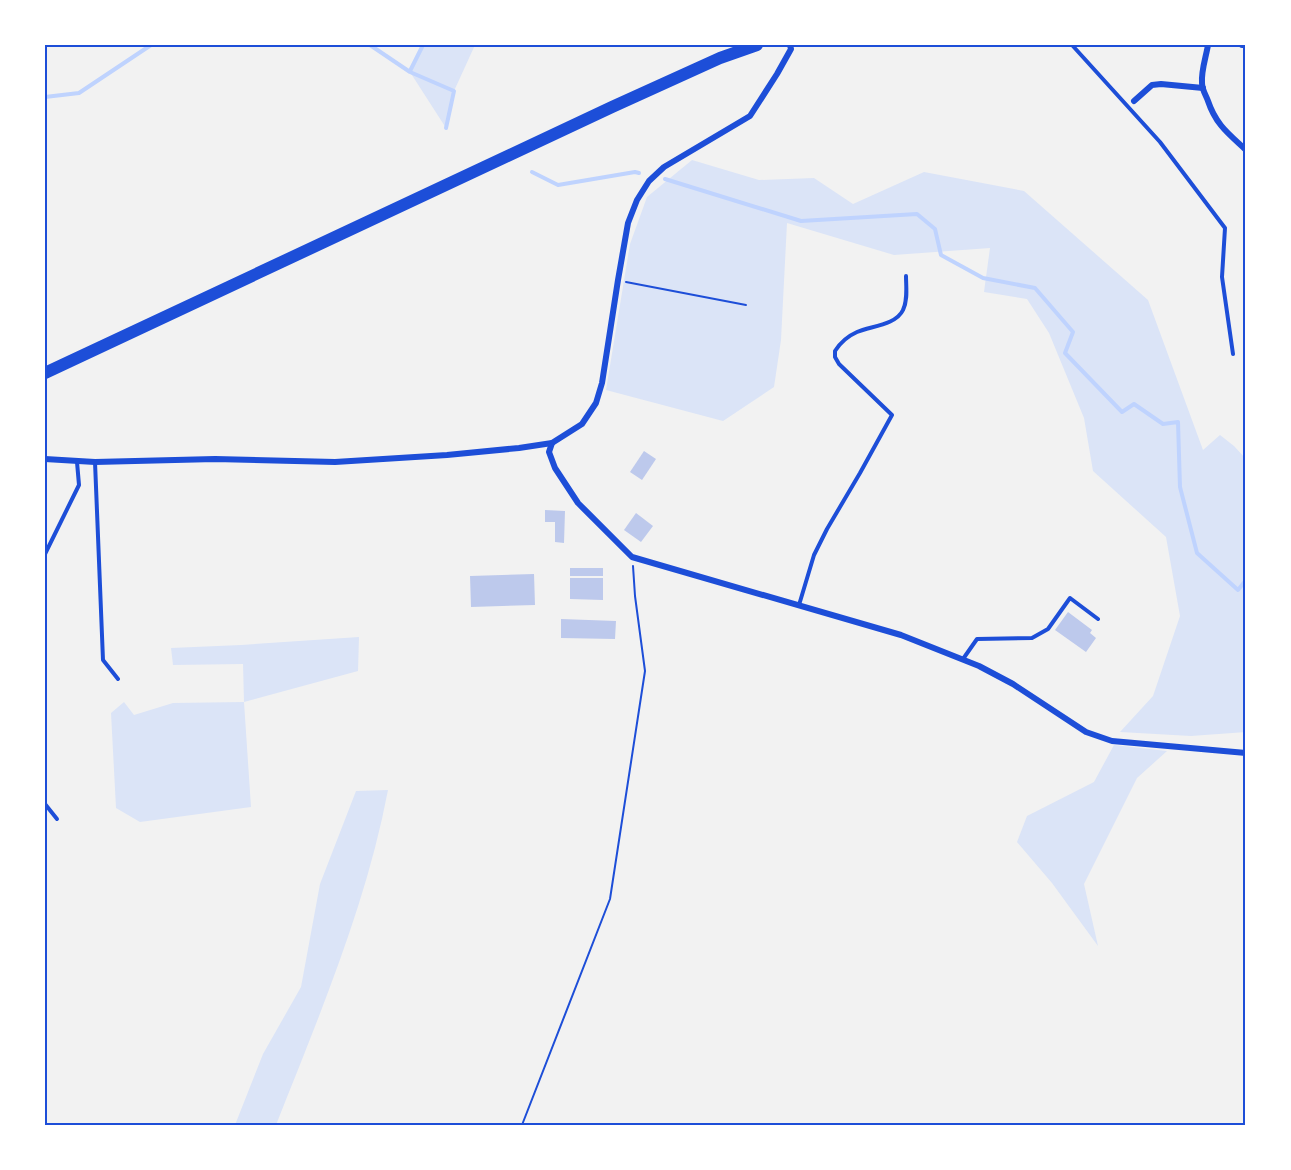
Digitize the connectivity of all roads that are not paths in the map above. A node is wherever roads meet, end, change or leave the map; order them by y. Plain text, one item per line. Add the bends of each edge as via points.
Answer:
1 (757, 45) edge
2 (790, 45) edge
3 (1072, 45) edge
4 (1208, 45) edge
5 (1203, 87) junction
6 (1134, 100) dead end
7 (1246, 150) edge
8 (906, 276) dead end
9 (1233, 354) dead end
10 (45, 373) edge
11 (552, 443) junction
12 (45, 459) edge
13 (77, 461) junction
14 (95, 462) junction
15 (45, 554) edge
16 (799, 605) junction
17 (1098, 619) dead end
18 (963, 660) junction
19 (118, 679) dead end
20 (1246, 753) edge
21 (45, 804) edge
22 (57, 819) dead end

1 - 10 main road via 720,58
2 - 11 street via 750,116 664,167 637,200 628,223 596,403 582,424
3 - 9 lane via 1160,142 1225,228 1222,277
4 - 5 street
5 - 6 street via 1161,84
5 - 7 street via 1215,118
8 - 16 lane via 902,312 890,321 856,332 835,351 839,364 891,415 814,555
11 - 14 street via 335,462
11 - 16 street via 549,452 555,468 578,503 632,557
12 - 13 street
13 - 14 street
13 - 15 lane via 79,485
14 - 19 lane via 102,660
16 - 18 street via 901,636
17 - 18 lane via 1070,598 1048,629 1032,638 977,639
18 - 20 street via 1013,684 1086,732 1112,741
21 - 22 lane

